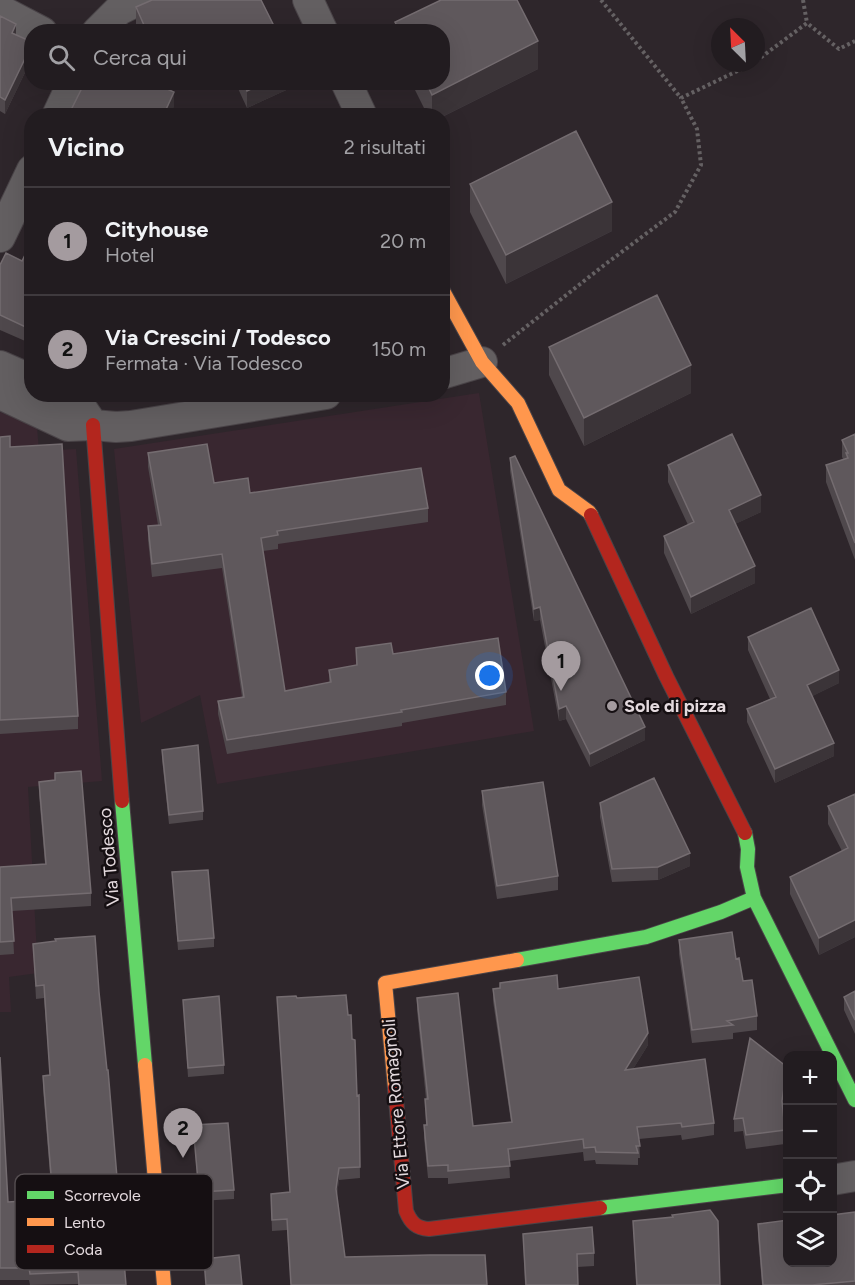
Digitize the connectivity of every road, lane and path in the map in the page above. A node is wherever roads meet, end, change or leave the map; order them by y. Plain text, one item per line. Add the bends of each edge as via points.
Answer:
1 (139, 0) edge
2 (308, 0) edge
3 (601, 0) edge
4 (803, 0) edge
5 (0, 10) edge
6 (807, 23) junction
7 (27, 24) edge
8 (105, 24) edge
9 (319, 24) edge
10 (855, 41) edge
11 (765, 54) edge
12 (734, 72) edge
13 (69, 90) edge
14 (350, 90) edge
15 (681, 98) junction
16 (61, 108) edge
17 (358, 108) edge
18 (24, 187) edge
19 (0, 237) edge
20 (450, 304) edge
21 (482, 362) junction
22 (0, 366) edge
23 (450, 372) edge
24 (24, 376) edge
25 (0, 394) edge
26 (77, 402) edge
27 (277, 402) edge
28 (93, 425) junction
29 (754, 898) junction
30 (855, 1100) edge
31 (154, 1174) edge
32 (855, 1176) edge
33 (837, 1179) edge
34 (783, 1186) edge
35 (163, 1270) edge
36 (164, 1285) edge

1 - 8 street via 118,10
2 - 9 street
3 - 15 path
4 - 6 path
5 - 7 street
6 - 10 path via 839,49
6 - 11 path
12 - 15 path
13 - 16 street
14 - 17 street
15 - 21 path via 697,129 701,165 675,212
18 - 19 street
20 - 21 street
21 - 23 street
21 - 29 street via 518,403 559,490 589,512 745,834
22 - 24 street
25 - 28 street via 68,426
26 - 28 street
27 - 28 street via 131,426
28 - 31 street, Via Todesco
29 - 30 street
29 - 34 street, Via Ettore Romagnoli via 646,937 385,983 406,1211 417,1228 429,1229
32 - 33 street
35 - 36 street, Via Todesco

